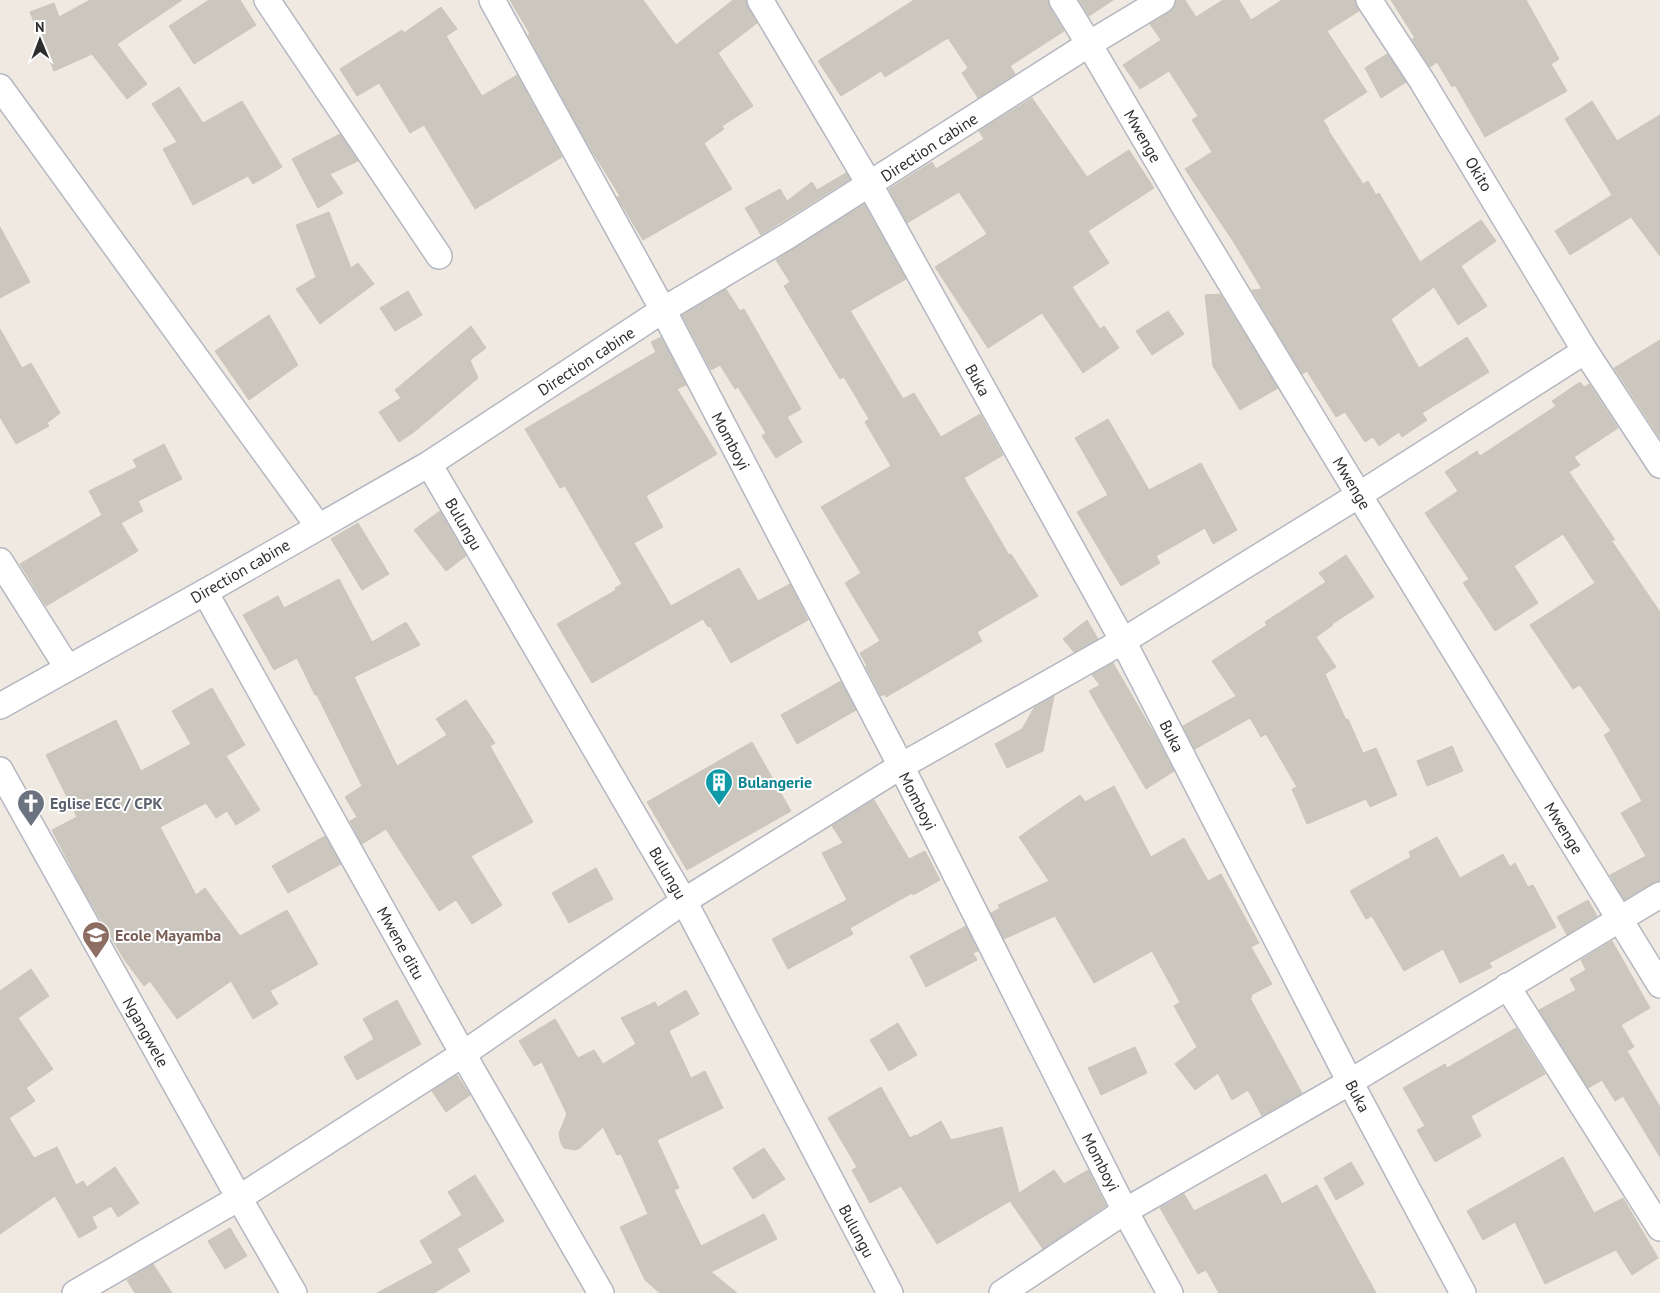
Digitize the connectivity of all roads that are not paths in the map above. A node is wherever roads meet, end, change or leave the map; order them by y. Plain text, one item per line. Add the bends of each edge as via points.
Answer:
1 (267, 0) edge
2 (492, 0) edge
3 (760, 0) edge
4 (1062, 0) edge
5 (1162, 0) edge
6 (1368, 0) edge
7 (1089, 44) junction
8 (0, 87) edge
9 (870, 185) junction
10 (439, 256) dead end
11 (663, 310) junction
12 (1585, 351) junction
13 (429, 464) junction
14 (1660, 464) edge
15 (1359, 495) junction
16 (318, 526) junction
17 (0, 561) edge
18 (205, 592) junction
19 (1123, 641) junction
20 (67, 667) junction
21 (0, 706) edge
22 (901, 766) junction
23 (0, 770) edge
24 (1660, 895) edge
25 (684, 901) junction
26 (1620, 919) junction
27 (1660, 985) edge
28 (1507, 986) junction
29 (463, 1054) junction
30 (1350, 1082) junction
31 (239, 1198) junction
32 (1125, 1211) junction
33 (1660, 1228) edge
34 (75, 1293) edge
35 (294, 1293) edge
36 (601, 1293) edge
37 (890, 1293) edge
38 (1002, 1293) edge
39 (1170, 1293) edge
40 (1463, 1293) edge

1 - 10 street
2 - 11 street, Momboyi
3 - 9 street, Buka
4 - 7 street, Mwenge
5 - 7 street, Direction cabine
6 - 12 street, Okito via 1422,81
7 - 9 street, Direction cabine
7 - 15 street, Mwenge
8 - 16 street
9 - 11 street, Direction cabine
9 - 19 street, Buka
11 - 13 street, Direction cabine
11 - 22 street, Momboyi
12 - 14 street, Okito
12 - 15 street
13 - 16 street, Direction cabine
13 - 25 street, Bulungu
15 - 19 street
15 - 26 street, Mwenge
16 - 18 street, Direction cabine
17 - 20 street
18 - 20 street, Direction cabine
18 - 29 street, Mwene ditu
19 - 22 street
19 - 30 street, Buka
20 - 21 street, Direction cabine
22 - 25 street
22 - 32 street, Momboyi
23 - 31 street, Ngangwele
24 - 26 street
25 - 29 street
25 - 37 street, Bulungu
26 - 27 street, Mwenge
26 - 28 street
28 - 30 street
28 - 33 street
29 - 31 street
29 - 36 street, Mwene ditu
30 - 32 street
30 - 40 street, Buka
31 - 34 street
31 - 35 street, Ngangwele
32 - 38 street
32 - 39 street, Momboyi

